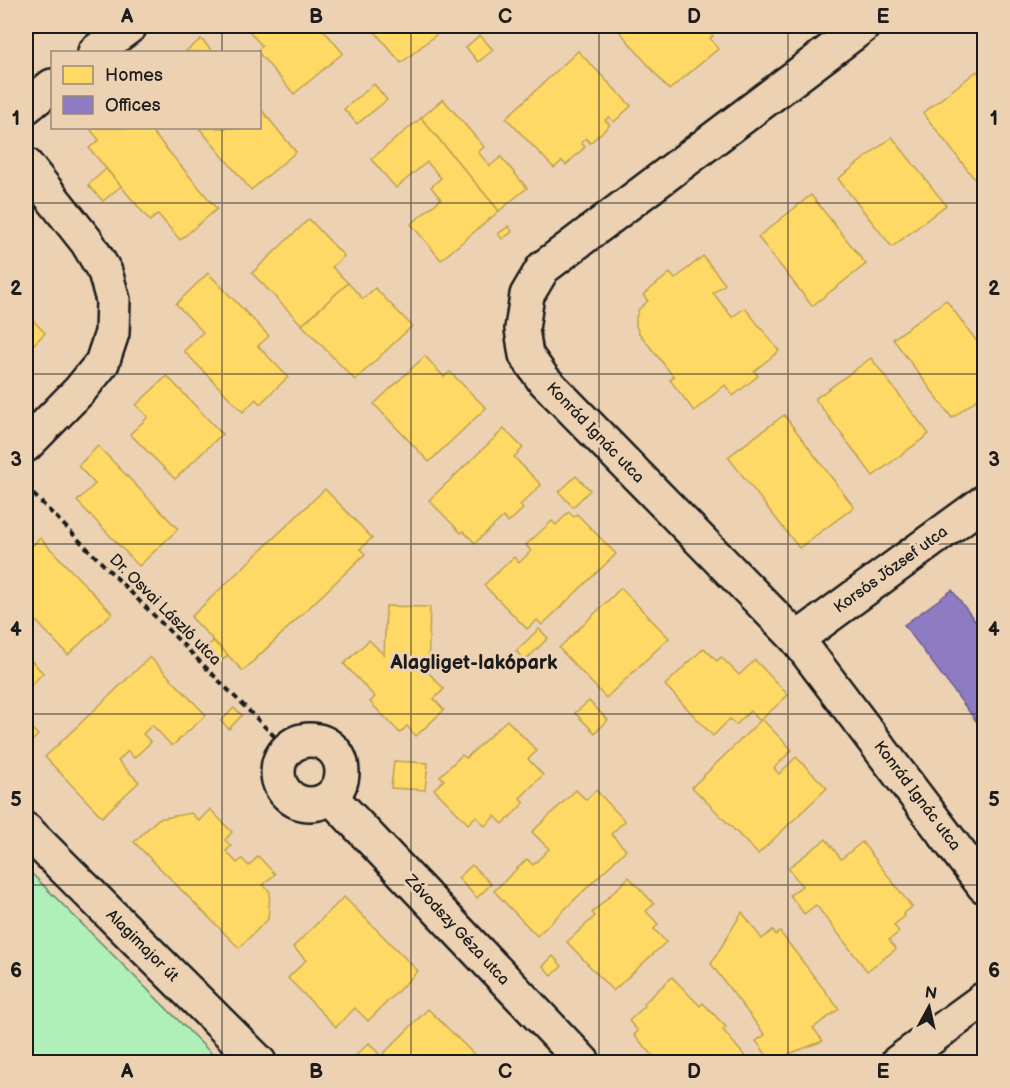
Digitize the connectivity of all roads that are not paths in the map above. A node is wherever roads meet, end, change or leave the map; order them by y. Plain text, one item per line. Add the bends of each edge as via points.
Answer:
1 (129, 26) edge
2 (863, 26) edge
3 (96, 51) edge
4 (51, 87) edge
5 (26, 107) edge
6 (26, 165) edge
7 (26, 445) edge
8 (984, 502) edge
9 (797, 639) junction
10 (331, 797) junction
11 (26, 830) edge
12 (984, 886) edge
13 (984, 999) edge
14 (259, 1062) edge
15 (583, 1062) edge
16 (898, 1062) edge

1 - 3 street
2 - 9 street, Konrád Ignác utca via 543,268 527,295 522,329 526,355 543,379
4 - 5 street
6 - 7 street via 87,242 105,272 113,300 112,333 102,363
8 - 9 street, Korsós József utca
9 - 12 street, Konrád Ignác utca
10 - 10 street via 341,783 343,768 336,751 315,739 302,740 287,749 278,773 288,795 300,803 318,804
10 - 15 street, Závodszy Géza utca
11 - 14 street, Alagimajor út
13 - 16 street

